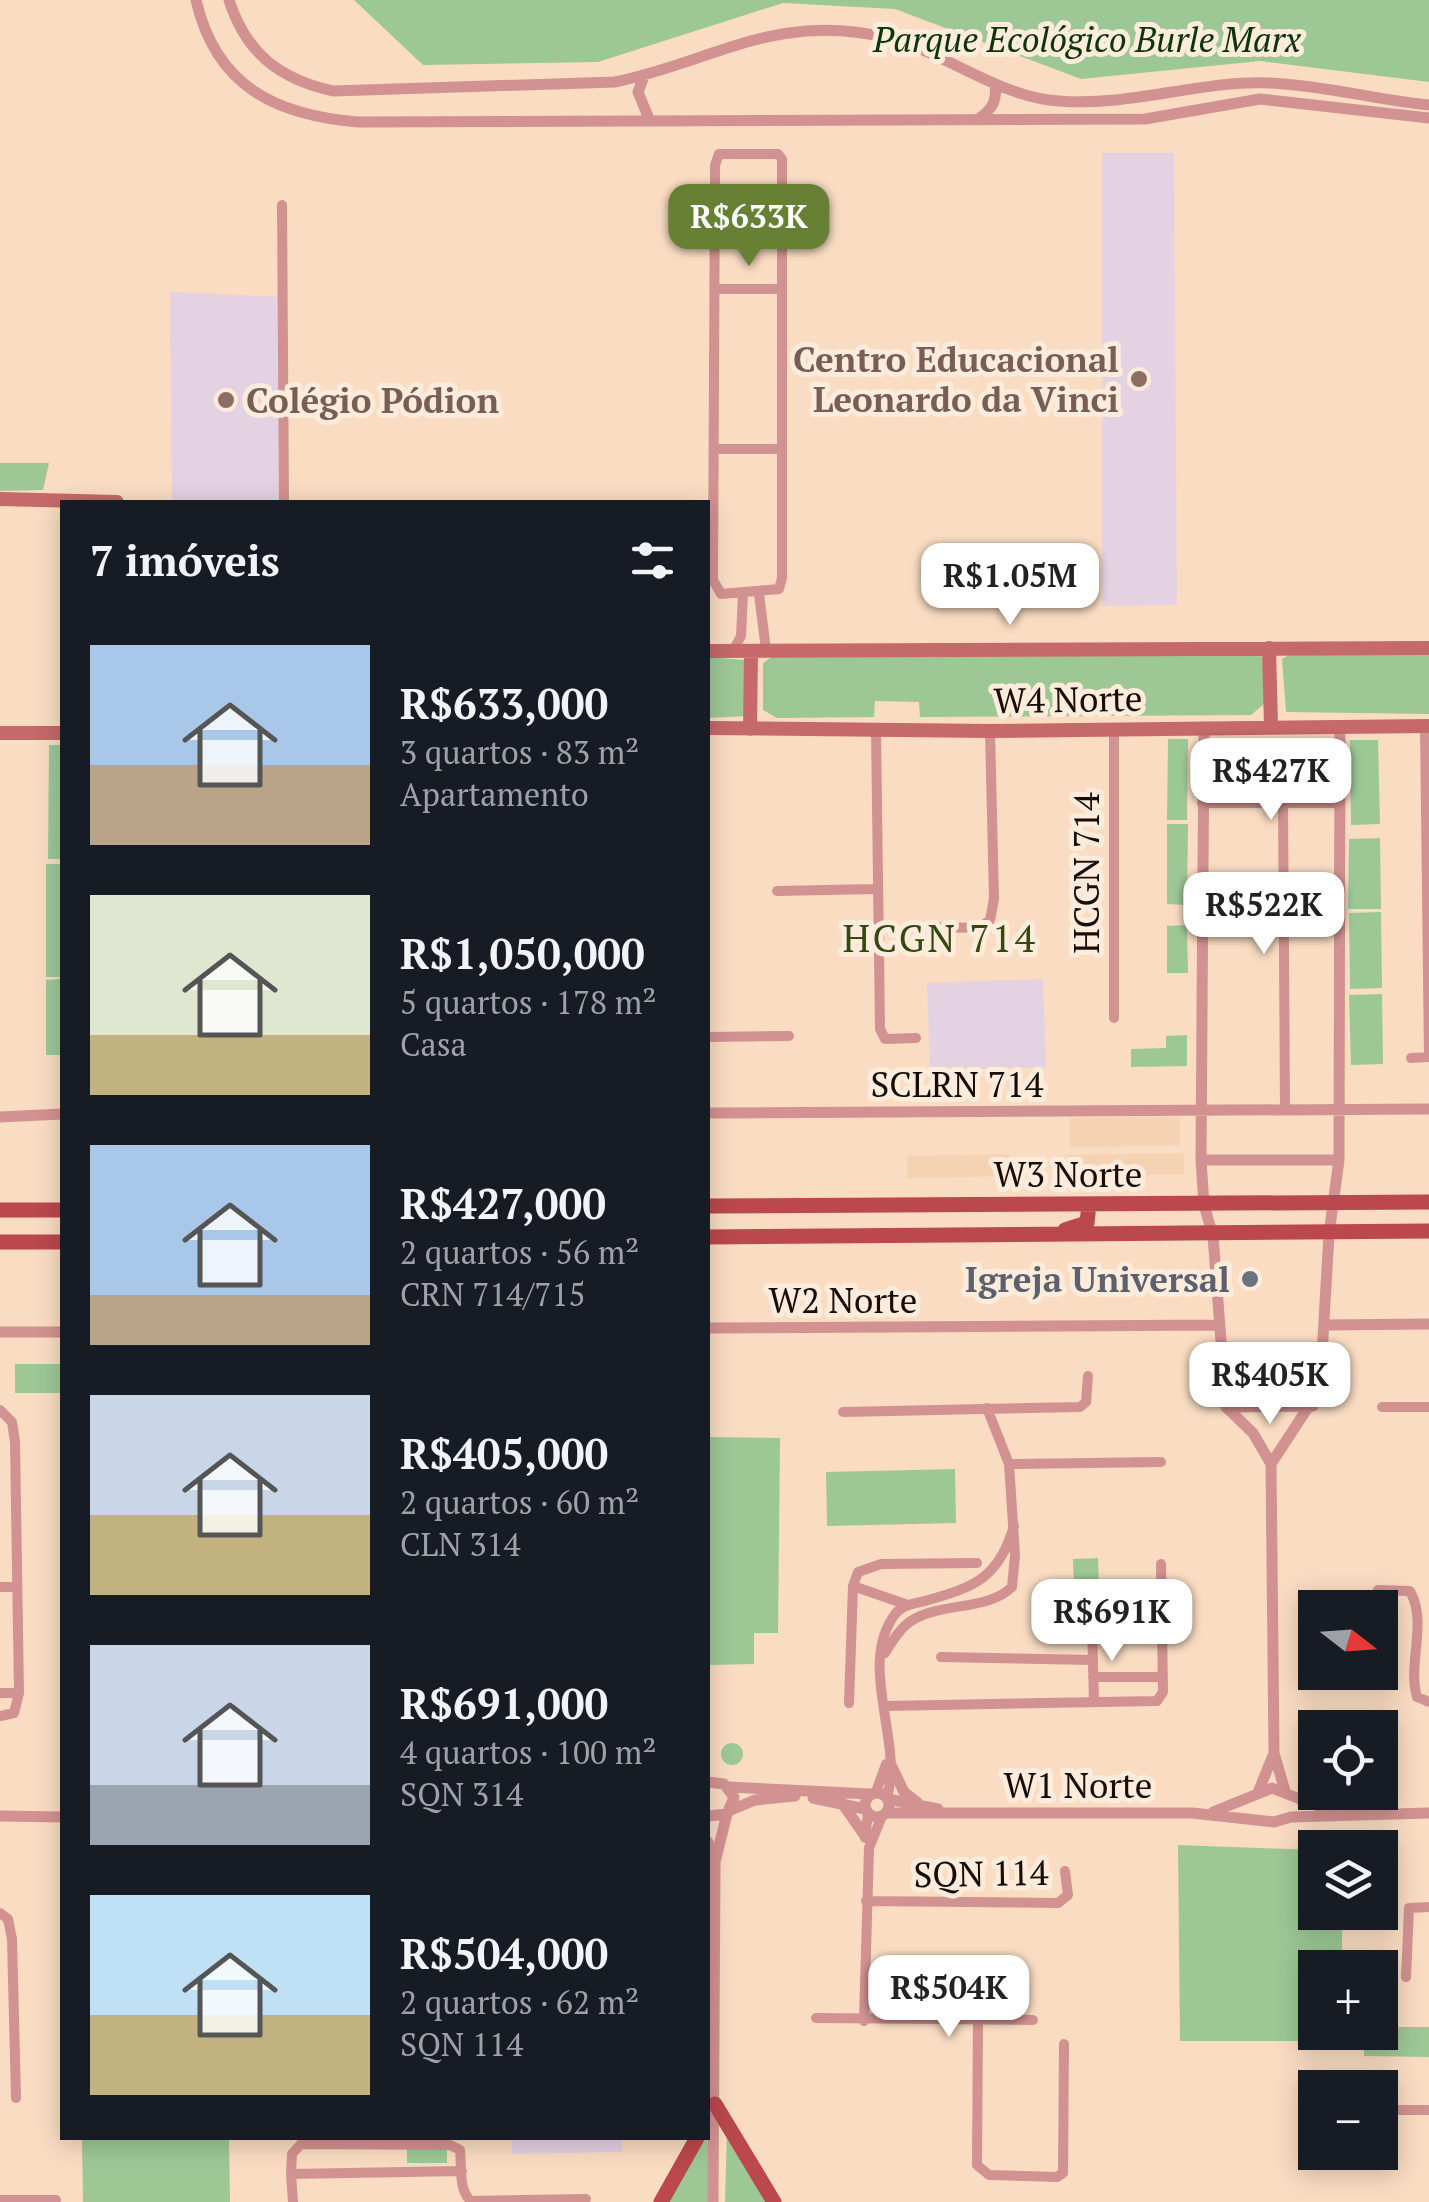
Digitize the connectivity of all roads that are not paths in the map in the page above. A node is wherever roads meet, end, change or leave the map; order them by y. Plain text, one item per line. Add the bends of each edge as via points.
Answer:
1 (196, 0) edge
2 (229, 0) edge
3 (644, 76) junction
4 (995, 84) junction
5 (1429, 105) edge
6 (981, 117) junction
7 (648, 118) junction
8 (1429, 118) edge
9 (282, 206) dead end
10 (716, 288) junction
11 (781, 289) junction
12 (781, 449) junction
13 (715, 450) junction
14 (0, 500) edge
15 (284, 500) edge
16 (60, 501) edge
17 (743, 594) junction
18 (760, 594) junction
19 (742, 630) junction
20 (762, 630) junction
21 (1270, 648) junction
22 (1429, 648) edge
23 (710, 651) edge
24 (733, 651) junction
25 (758, 651) junction
26 (1270, 726) junction
27 (1340, 726) junction
28 (1427, 726) edge
29 (1204, 727) junction
30 (710, 728) edge
31 (1114, 728) junction
32 (750, 729) junction
33 (876, 730) junction
34 (990, 731) junction
35 (60, 732) edge
36 (0, 733) edge
37 (1204, 753) junction
38 (1339, 753) junction
39 (1202, 803) junction
40 (1283, 803) junction
41 (1339, 803) junction
42 (1428, 835) edge
43 (876, 889) junction
44 (776, 891) dead end
45 (936, 927) dead end
46 (1114, 1018) dead end
47 (789, 1036) dead end
48 (710, 1037) edge
49 (916, 1038) dead end
50 (1411, 1058) dead end
51 (1429, 1058) edge
52 (1286, 1108) junction
53 (1429, 1109) edge
54 (1200, 1110) junction
55 (1340, 1110) junction
56 (711, 1112) edge
57 (60, 1114) edge
58 (0, 1117) edge
59 (1201, 1160) junction
60 (1339, 1160) junction
61 (1429, 1202) edge
62 (1334, 1203) junction
63 (1089, 1204) junction
64 (1130, 1204) junction
65 (1204, 1204) junction
66 (710, 1206) edge
67 (0, 1210) edge
68 (60, 1210) edge
69 (1429, 1228) edge
70 (1329, 1234) junction
71 (1037, 1235) junction
72 (1104, 1235) junction
73 (1213, 1236) junction
74 (710, 1237) edge
75 (0, 1242) edge
76 (60, 1242) edge
77 (1324, 1324) junction
78 (1429, 1324) edge
79 (1218, 1325) junction
80 (710, 1328) edge
81 (0, 1332) edge
82 (60, 1332) edge
83 (1088, 1376) dead end
84 (1226, 1406) junction
85 (1312, 1406) junction
86 (1382, 1407) dead end
87 (1429, 1407) edge
88 (987, 1408) junction
89 (0, 1410) edge
90 (844, 1412) dead end
91 (1161, 1462) dead end
92 (1009, 1464) junction
93 (1270, 1464) junction
94 (1014, 1526) junction
95 (977, 1563) dead end
96 (1001, 1563) junction
97 (1161, 1564) dead end
98 (1016, 1570) junction
99 (0, 1586) edge
100 (853, 1586) junction
101 (17, 1587) junction
102 (1398, 1591) edge
103 (882, 1598) junction
104 (941, 1602) junction
105 (909, 1605) junction
106 (896, 1613) junction
107 (920, 1617) junction
108 (906, 1624) junction
109 (1092, 1626) dead end
110 (1423, 1642) edge
111 (941, 1657) dead end
112 (881, 1658) junction
113 (1092, 1660) junction
114 (1163, 1676) junction
115 (1092, 1677) junction
116 (0, 1693) edge
117 (18, 1693) junction
118 (1094, 1702) junction
119 (1429, 1702) edge
120 (849, 1703) dead end
121 (885, 1706) junction
122 (0, 1716) edge
123 (1274, 1753) junction
124 (889, 1758) junction
125 (710, 1783) edge
126 (728, 1788) junction
127 (1256, 1793) junction
128 (1289, 1794) junction
129 (881, 1802) junction
130 (842, 1803) junction
131 (925, 1806) junction
132 (866, 1811) junction
133 (729, 1812) junction
134 (947, 1812) junction
135 (1208, 1814) junction
136 (1429, 1814) edge
137 (1342, 1815) junction
138 (0, 1816) edge
139 (710, 1816) edge
140 (60, 1817) edge
141 (1292, 1817) junction
142 (1262, 1820) junction
143 (867, 1842) junction
144 (710, 1848) edge
145 (715, 1862) junction
146 (1064, 1871) dead end
147 (866, 1902) junction
148 (1429, 1908) edge
149 (0, 1913) edge
150 (1406, 1978) dead end
151 (816, 2018) dead end
152 (978, 2020) junction
153 (1033, 2020) dead end
154 (864, 2021) junction
155 (1064, 2044) dead end
156 (16, 2098) dead end
157 (1398, 2110) edge
158 (1429, 2110) edge
159 (711, 2111) edge
160 (364, 2140) edge
161 (696, 2140) edge
162 (462, 2171) junction
163 (291, 2174) junction
164 (586, 2199) dead end
165 (0, 2200) edge
166 (56, 2200) edge
167 (293, 2202) edge
168 (661, 2202) edge
169 (713, 2202) edge
170 (774, 2202) edge

1 - 7 street via 218,56 242,83 274,105 315,118
2 - 3 street via 247,43 266,64 333,91 541,87
3 - 4 street via 712,49 813,30 889,38
3 - 7 street via 639,101
4 - 5 street via 1054,101 1108,103 1272,83
4 - 6 street via 997,96
6 - 7 street
6 - 8 street via 1145,119 1260,98
9 - 15 street
10 - 11 street
10 - 11 street via 717,156 778,154
10 - 13 street
11 - 12 street
12 - 13 street
12 - 18 street via 782,582
13 - 17 street via 713,586 721,594
14 - 16 main road
17 - 18 street
17 - 19 street
18 - 20 street
19 - 20 street
19 - 24 street
20 - 25 street
21 - 22 main road
21 - 25 main road
21 - 26 main road
23 - 24 main road
24 - 25 main road
25 - 32 main road
26 - 27 main road, W4 Norte
26 - 29 main road, W4 Norte
27 - 28 main road, W4 Norte
27 - 38 street
28 - 42 street
29 - 31 main road, W4 Norte
29 - 37 street
30 - 32 main road, W4 Norte
31 - 34 main road, W4 Norte
31 - 46 street, HCGN 714
32 - 33 main road, W4 Norte
33 - 34 main road, W4 Norte
33 - 43 street
34 - 45 street via 990,920 979,928
35 - 36 main road
37 - 38 street
37 - 39 street
38 - 41 street
39 - 40 street
39 - 54 street
40 - 41 street
40 - 52 street
41 - 55 street
42 - 51 street
43 - 44 street
43 - 49 street via 880,1028 885,1039
47 - 48 street
50 - 51 street
52 - 54 street, SCLRN 714
52 - 55 street, SCLRN 714
53 - 55 street, SCLRN 714
54 - 56 street, SCLRN 714
54 - 59 street
55 - 60 street
57 - 58 street
59 - 60 street
59 - 65 street
60 - 62 street
61 - 62 main road, W3 Norte
62 - 65 main road, W3 Norte
62 - 70 street
63 - 64 main road, W3 Norte
63 - 66 main road, W3 Norte
63 - 71 main road via 1087,1223
64 - 65 main road, W3 Norte
64 - 72 main road via 1104,1214
65 - 73 street
67 - 68 main road
69 - 70 main road, W3 Norte
70 - 73 main road, W3 Norte
70 - 77 street
71 - 72 main road, W3 Norte
71 - 74 main road, W3 Norte
72 - 73 main road, W3 Norte
73 - 79 street
75 - 76 main road
77 - 78 street
77 - 85 street via 1320,1389
79 - 80 street, W2 Norte
79 - 84 street
81 - 82 street
83 - 88 street via 1080,1407
84 - 85 street
84 - 93 street via 1254,1433
85 - 93 street
86 - 87 street
88 - 90 street
88 - 92 street
89 - 101 street via 12,1422 16,1442
91 - 92 street
92 - 94 street
93 - 123 street
94 - 96 street
94 - 98 street
95 - 100 street via 871,1564
96 - 98 street
96 - 104 street
97 - 114 street
98 - 104 street via 1003,1595
99 - 101 street
100 - 103 street
100 - 120 street
101 - 117 street
102 - 110 street via 1410,1591
103 - 105 street
103 - 106 street
104 - 105 street
104 - 107 street
105 - 106 street
105 - 107 street
106 - 108 street
106 - 112 street
107 - 108 street
108 - 112 street
109 - 113 street
110 - 119 street via 1414,1686 1417,1697
111 - 113 street
112 - 121 street, SQN 114
113 - 115 street
114 - 115 street
114 - 118 street via 1157,1701
115 - 118 street
116 - 117 street
117 - 122 street via 14,1712
118 - 121 street
121 - 124 street, SQN 114
123 - 127 street
123 - 128 street
124 - 129 street, SQN 114
124 - 131 street via 904,1792
125 - 126 street, W1 Norte
126 - 129 street, W1 Norte
126 - 133 street via 734,1797
127 - 128 street
127 - 135 street, W1 Norte
127 - 142 street via 1250,1810
128 - 137 street
128 - 141 street
129 - 131 street, W1 Norte
129 - 132 street
129 - 132 street
129 - 134 street, W1 Norte
129 - 143 street, SQN 114
130 - 132 street
130 - 133 street via 784,1796
130 - 143 street
131 - 134 street, W1 Norte
132 - 143 street, SQN 114
133 - 139 street
133 - 145 street
134 - 135 street, W1 Norte
135 - 142 street, W1 Norte
136 - 137 street
137 - 141 street
138 - 140 street
141 - 142 street, W1 Norte
143 - 147 street, SQN 114
144 - 145 street
145 - 159 street
146 - 147 street, SQN 114 via 1068,1894 1058,1903
147 - 154 street, SQN 114
148 - 150 street via 1409,1908
149 - 156 street via 12,1939
151 - 154 street
152 - 153 street
152 - 154 street
152 - 155 street via 976,2164 989,2176 1063,2173
157 - 158 street
159 - 169 street
159 - 170 main road
160 - 162 street via 456,2146
160 - 163 street via 301,2144 292,2154
161 - 168 main road
162 - 163 street
162 - 164 street via 470,2202
163 - 167 street
165 - 166 street

